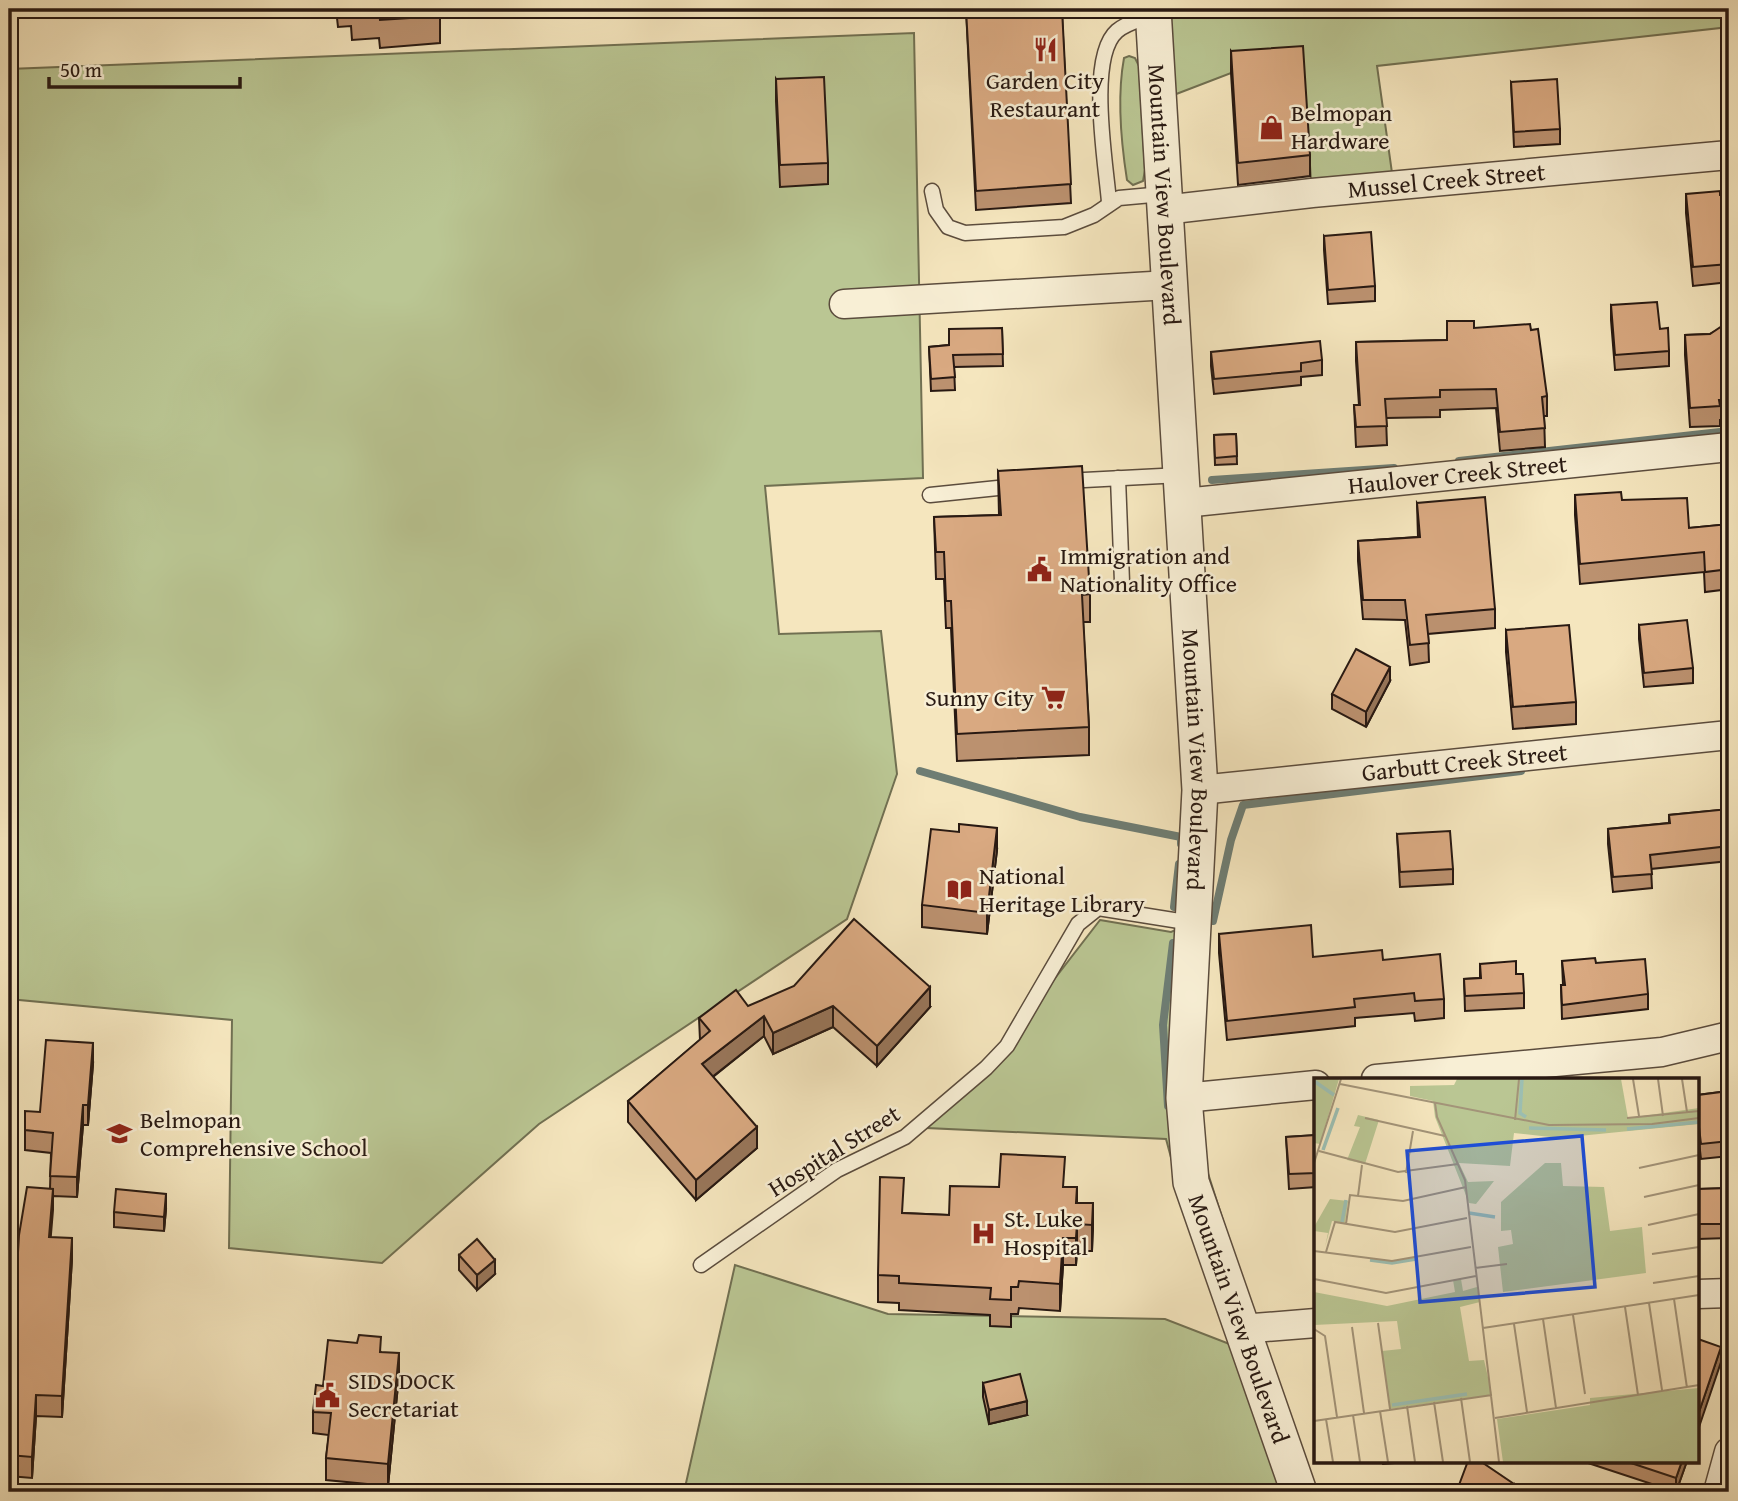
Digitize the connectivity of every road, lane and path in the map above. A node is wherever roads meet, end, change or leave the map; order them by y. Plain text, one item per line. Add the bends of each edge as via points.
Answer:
1 (1153, 12) edge
2 (1729, 155) edge
3 (932, 191) dead end
4 (1109, 202) junction
5 (1164, 202) junction
6 (1169, 285) junction
7 (844, 304) dead end
8 (1729, 447) edge
9 (1118, 478) junction
10 (1055, 482) edge
11 (1027, 485) edge
12 (1183, 489) junction
13 (930, 495) dead end
14 (1122, 582) dead end
15 (1729, 735) edge
16 (1200, 790) junction
17 (1192, 923) junction
18 (1729, 1036) edge
19 (1387, 1078) edge
20 (1314, 1085) edge
21 (1184, 1098) junction
22 (701, 1265) dead end
23 (1729, 1293) edge
24 (1700, 1294) edge
25 (1314, 1323) edge
26 (1241, 1329) junction
27 (1299, 1492) edge

1 - 4 lane via 1115,32 1102,60
1 - 5 street, Mountain View Boulevard
2 - 5 street, Mussel Creek Street
3 - 4 lane via 936,211 948,227 965,233 1064,227 1094,215
4 - 5 lane via 1119,198
5 - 6 street, Mountain View Boulevard
6 - 7 street
6 - 12 street, Mountain View Boulevard
8 - 12 street, Haulover Creek Street
9 - 10 lane
9 - 12 lane
9 - 14 lane
11 - 13 lane
12 - 16 street, Mountain View Boulevard
15 - 16 street, Garbutt Creek Street
16 - 17 street, Mountain View Boulevard
17 - 21 street, Mountain View Boulevard
17 - 22 lane, Hospital Street via 1098,908 1078,925 1007,1046 986,1068 905,1137 836,1170
18 - 19 street via 1662,1052
20 - 21 street
21 - 26 street, Mountain View Boulevard via 1191,1182
23 - 24 street
25 - 26 street
26 - 27 street, Mountain View Boulevard

